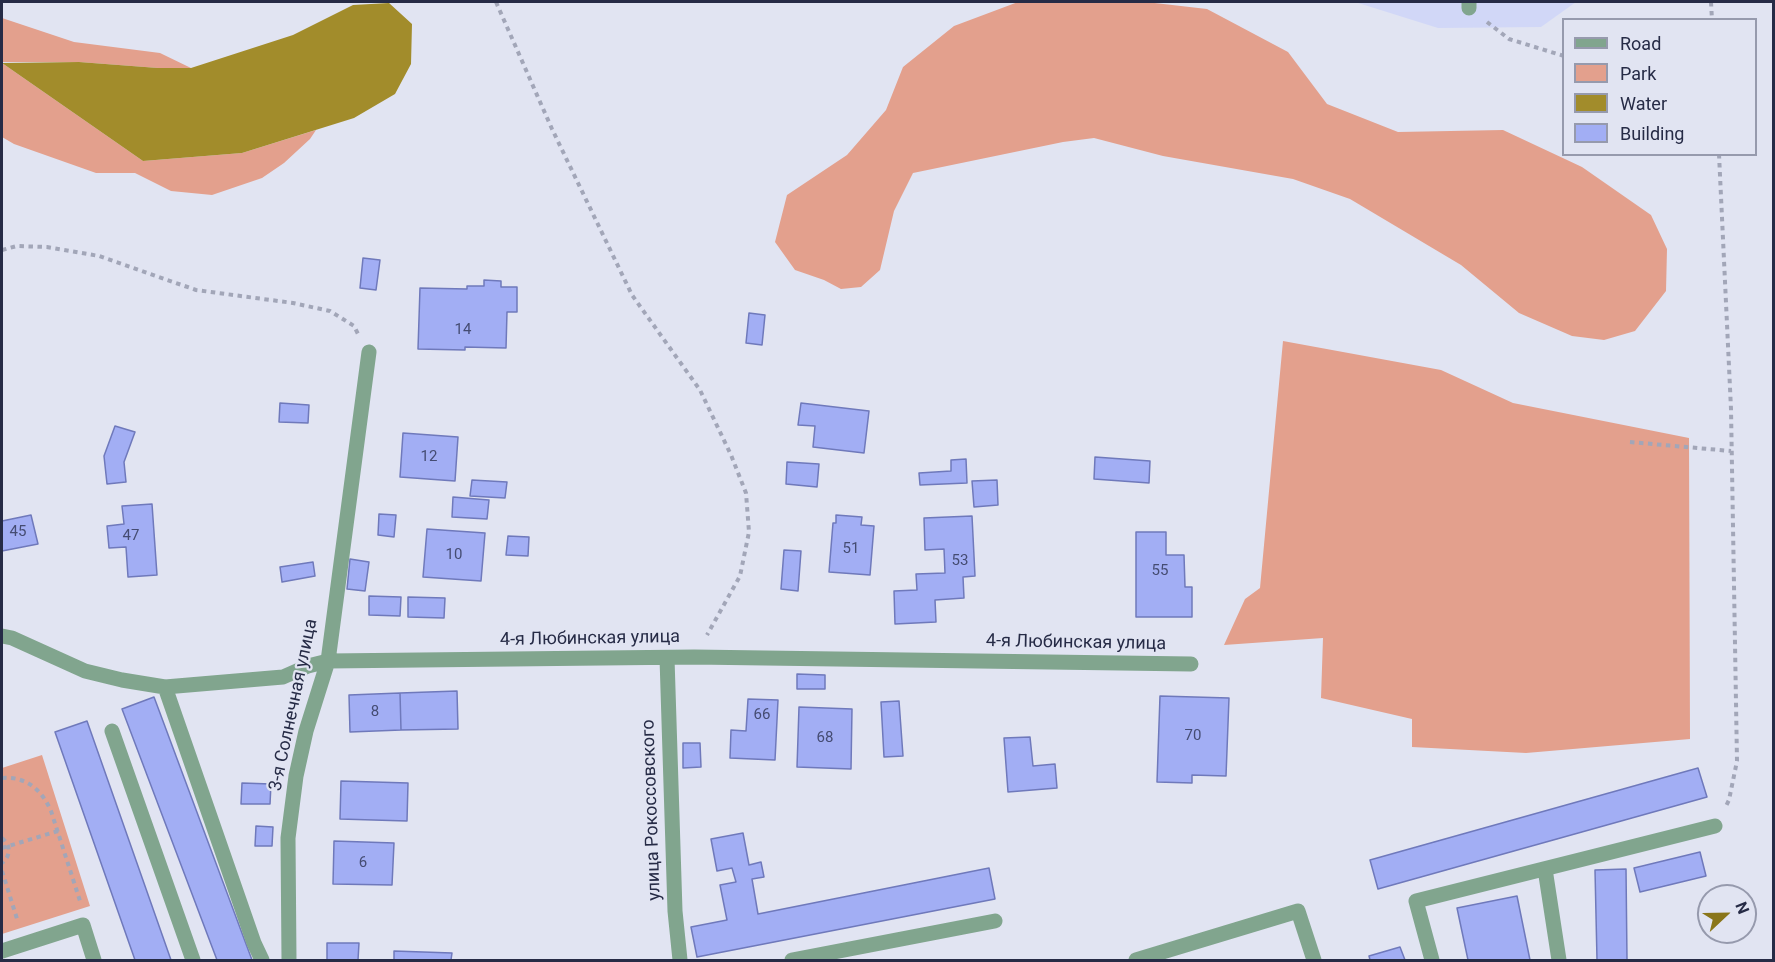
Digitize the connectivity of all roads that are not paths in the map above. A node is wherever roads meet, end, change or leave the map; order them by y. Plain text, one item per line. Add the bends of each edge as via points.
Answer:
1 (369, 352) road end
2 (2, 636) edge
3 (667, 658) junction
4 (328, 661) junction
5 (1191, 664) dead end
6 (165, 687) junction
7 (112, 731) dead end
8 (1715, 826) road end
9 (1545, 869) junction
10 (995, 921) dead end
11 (2, 951) edge
12 (94, 960) edge
13 (193, 960) edge
14 (262, 960) edge
15 (289, 960) edge
16 (680, 960) edge
17 (792, 960) edge
18 (1136, 960) edge
19 (1314, 960) edge
20 (1432, 960) edge
21 (1559, 960) edge

1 - 4 street, 3-я Солнечная улица
2 - 6 street, 4-я Любинская улица via 85,671
3 - 4 street, 4-я Любинская улица
3 - 5 street, 4-я Любинская улица
3 - 16 street, улица Рокоссовского
4 - 6 street, 4-я Любинская улица via 283,677
4 - 15 street, 3-я Солнечная улица via 296,776 288,838
6 - 14 street
7 - 13 street
8 - 9 street
9 - 20 street via 1416,900
9 - 21 street
10 - 17 street
11 - 12 street via 83,925
18 - 19 street via 1298,911

